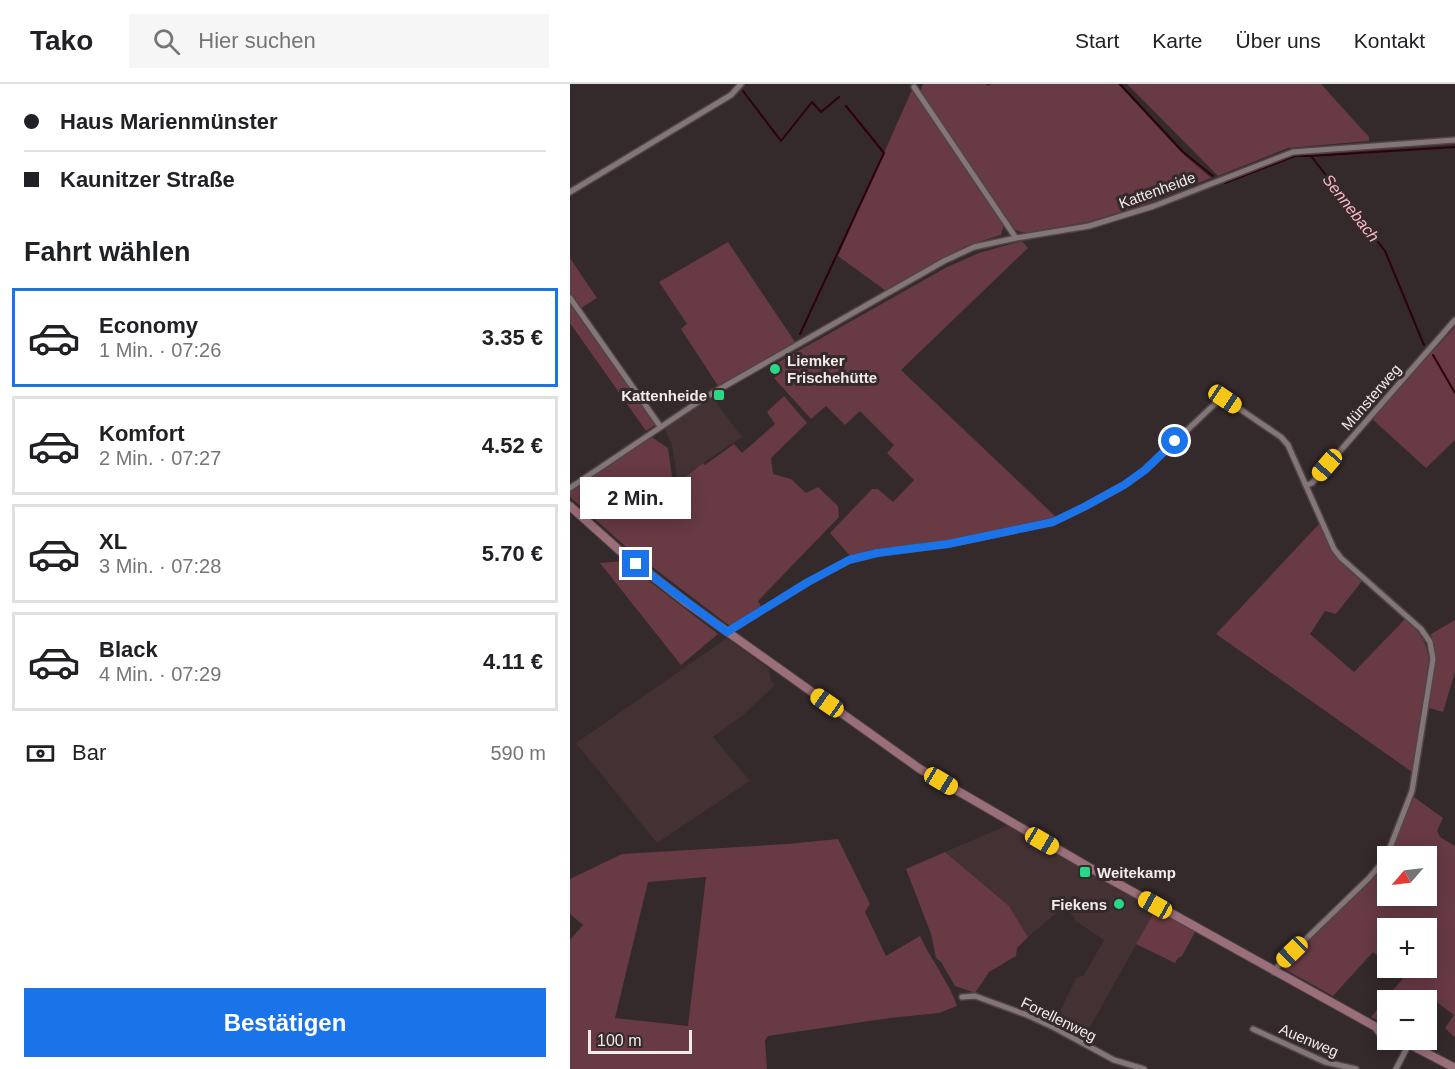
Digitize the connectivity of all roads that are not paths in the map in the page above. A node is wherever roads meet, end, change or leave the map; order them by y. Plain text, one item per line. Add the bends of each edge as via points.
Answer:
1 (741, 84) edge
2 (914, 87) dead end
3 (1455, 140) edge
4 (570, 192) edge
5 (1016, 238) junction
6 (570, 298) edge
7 (1455, 320) edge
8 (660, 426) junction
9 (1307, 485) junction
10 (570, 488) edge
11 (570, 506) edge
12 (727, 632) junction
13 (1274, 972) junction
14 (962, 997) dead end
15 (1376, 1027) edge
16 (1253, 1029) dead end
17 (1406, 1050) edge
18 (1420, 1050) edge
19 (1455, 1068) edge
20 (1144, 1069) edge
21 (1356, 1069) edge
22 (1396, 1069) edge

1 - 4 street via 731,95
2 - 5 street
3 - 5 street, Kattenheide via 1293,152 1154,206 1089,226
5 - 8 street, Kattenheide via 974,247 944,261
6 - 8 street
7 - 9 street, Münsterweg
8 - 10 street, Kattenheide
9 - 12 street via 1281,437 1220,399 1145,470 1053,522 849,560
9 - 13 street via 1334,549 1421,629 1430,642 1433,659 1412,791 1386,858
11 - 12 street via 620,550
12 - 13 street via 920,769
13 - 15 street
14 - 20 street, Forellenweg via 975,996 1027,1015 1114,1060
16 - 21 street, Auenweg via 1325,1062
17 - 22 street
18 - 19 street

